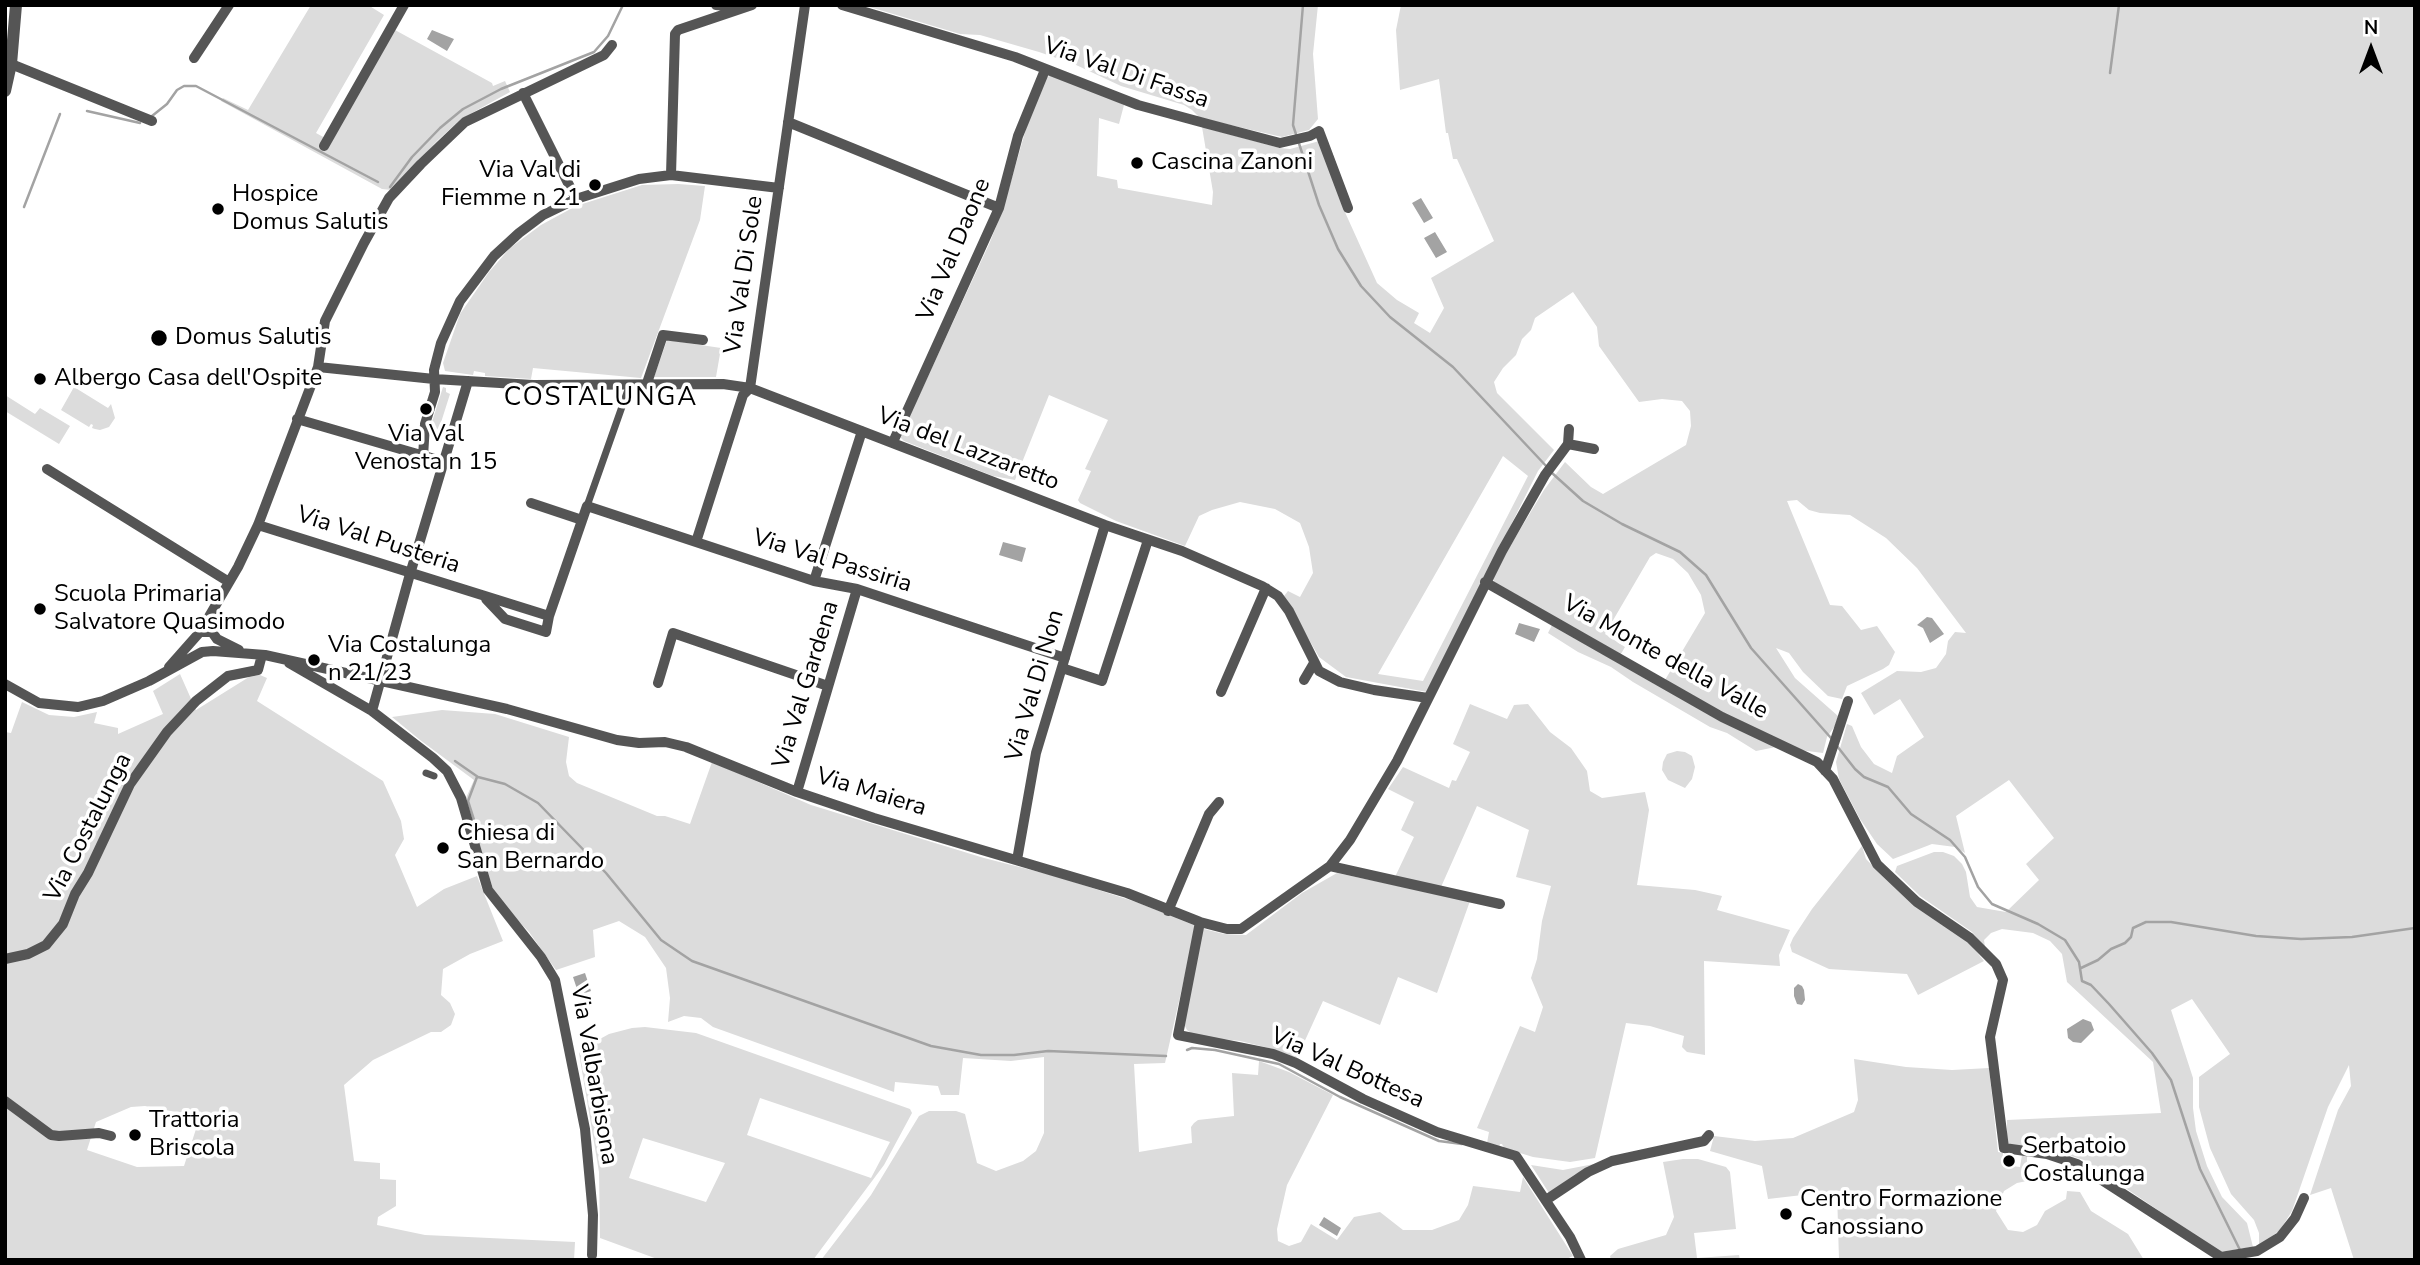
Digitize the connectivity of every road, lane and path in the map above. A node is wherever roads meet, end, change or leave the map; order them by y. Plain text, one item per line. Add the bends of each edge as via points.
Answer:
1 (16, 5) edge
2 (229, 5) edge
3 (404, 5) edge
4 (714, 5) edge
5 (752, 5) edge
6 (805, 5) edge
7 (842, 5) edge
8 (710, 19) junction
9 (612, 45) dead end
10 (194, 58) dead end
11 (11, 64) junction
12 (1045, 70) junction
13 (5, 91) edge
14 (523, 93) junction
15 (152, 121) dead end
16 (788, 122) junction
17 (324, 146) dead end
18 (671, 175) junction
19 (779, 188) junction
20 (576, 199) junction
21 (999, 208) junction
22 (1348, 208) dead end
23 (703, 340) dead end
24 (318, 368) junction
25 (434, 379) junction
26 (468, 381) junction
27 (646, 383) junction
28 (630, 384) junction
29 (750, 388) junction
30 (298, 419) junction
31 (1569, 429) dead end
32 (862, 431) junction
33 (893, 442) junction
34 (1568, 444) junction
35 (1594, 449) dead end
36 (423, 457) junction
37 (444, 462) junction
38 (47, 468) dead end
39 (531, 503) dead end
40 (587, 506) junction
41 (582, 520) junction
42 (258, 525) junction
43 (1105, 525) junction
44 (1149, 540) junction
45 (696, 542) junction
46 (410, 574) junction
47 (814, 581) junction
48 (229, 582) junction
49 (1485, 582) junction
50 (1266, 588) junction
51 (857, 589) junction
52 (485, 597) junction
53 (212, 613) junction
54 (549, 616) junction
55 (198, 636) junction
56 (215, 636) junction
57 (214, 651) junction
58 (202, 652) junction
59 (246, 653) junction
60 (262, 655) junction
61 (283, 659) junction
62 (1064, 663) junction
63 (1314, 663) junction
64 (164, 673) junction
65 (1304, 680) dead end
66 (380, 681) junction
67 (658, 683) dead end
68 (5, 684) edge
69 (828, 686) junction
70 (1221, 692) dead end
71 (1428, 698) junction
72 (1848, 701) dead end
73 (372, 711) junction
74 (1825, 771) junction
75 (797, 792) junction
76 (1219, 802) dead end
77 (1017, 860) junction
78 (1330, 866) junction
79 (1500, 904) dead end
80 (1168, 911) junction
81 (1200, 922) junction
82 (5, 959) edge
83 (5, 1101) edge
84 (1709, 1135) dead end
85 (111, 1136) dead end
86 (2304, 1198) dead end
87 (1546, 1200) junction
88 (592, 1255) dead end
89 (2220, 1259) edge
90 (1581, 1260) edge

1 - 11 street
2 - 10 street
3 - 17 street
4 - 5 street
4 - 8 street
5 - 8 street
6 - 16 street, Via Val Di Sole
7 - 12 street, Via Val Di Fassa
8 - 18 street via 675,34
9 - 14 street via 604,55
11 - 13 street
11 - 15 street
12 - 21 street, Via Val Daone via 1018,135
12 - 22 street, Via Val Di Fassa via 1138,105 1286,143 1319,131
14 - 20 street
14 - 24 street via 465,122 389,198 325,321
16 - 19 street, Via Val Di Sole
16 - 21 street
18 - 19 street
18 - 20 street via 639,178
19 - 29 street, Via Val Di Sole
20 - 25 street via 519,233 476,277 441,343
21 - 33 street, Via Val Daone
23 - 27 street via 663,335
24 - 25 street, Via del Lazzaretto
24 - 30 street
25 - 26 street, Via del Lazzaretto
25 - 36 street
26 - 28 street, Via del Lazzaretto
26 - 37 street
27 - 28 street, Via del Lazzaretto
27 - 29 street, Via del Lazzaretto
28 - 40 street
29 - 32 street, Via del Lazzaretto
29 - 45 street, Via Val Di Sole via 743,395
30 - 36 street
30 - 42 street
31 - 34 street
32 - 33 street, Via del Lazzaretto
32 - 47 street, Via Val Gardena
33 - 43 street, Via del Lazzaretto
34 - 35 street
34 - 49 street via 1545,475
36 - 37 street
37 - 46 street
38 - 48 street
39 - 41 street
40 - 41 street
40 - 45 street, Via Val Passiria
41 - 54 street
42 - 46 street, Via Val Pusteria
42 - 48 street
43 - 44 street, Via del Lazzaretto
43 - 62 street, Via Val Di Non
44 - 50 street, Via del Lazzaretto
44 - 62 street, Via Val Passiria via 1102,681
45 - 47 street, Via Val Passiria
46 - 52 street, Via Val Pusteria
46 - 66 street
47 - 51 street, Via Val Passiria
48 - 53 street
49 - 71 street
49 - 74 street, Via Monte della Valle via 1722,717 1817,762
50 - 63 street, Via del Lazzaretto via 1289,611
50 - 70 street
51 - 62 street, Via Val Passiria
51 - 69 street, Via Val Gardena
52 - 54 street, Via Val Pusteria
52 - 54 street, Via Val Pusteria via 505,619 546,632
53 - 55 street
53 - 56 street
55 - 56 street via 208,631
55 - 58 street via 196,647
55 - 64 street
56 - 57 street
56 - 59 street
57 - 58 street
57 - 59 street
58 - 64 street
59 - 60 street
60 - 61 street
60 - 82 street, Via Costalunga via 258,670 228,676 167,732 130,784 63,924 46,945
61 - 66 street
61 - 73 street
62 - 77 street, Via Val Di Non via 1036,753
63 - 65 street
63 - 71 street, Via del Lazzaretto via 1319,671 1340,682
64 - 68 street via 103,701 78,707 39,703
66 - 73 street
66 - 75 street, Via Maiera via 533,715 617,740 686,747
67 - 69 street via 673,633
69 - 75 street, Via Val Gardena
71 - 78 street, Via Maiera via 1397,761
72 - 74 street
73 - 88 street, Via Valbarbisona via 450,775 488,890 555,980 586,1129
74 - 89 street, Via Monte della Valle via 1877,864 1996,964 2003,980 1990,1037 2004,1148 2077,1164
75 - 77 street, Via Maiera
76 - 80 street via 1209,814
77 - 80 street, Via Maiera via 1127,893
78 - 79 street
78 - 81 street, Via Maiera via 1241,929
80 - 81 street, Via Maiera
81 - 87 street, Via Val Bottesa via 1178,1035 1273,1054 1437,1132 1516,1156
83 - 85 street via 51,1135
84 - 87 street via 1704,1141 1612,1161
86 - 89 street, Via Monte della Valle via 2280,1237 2257,1251
87 - 90 street, Via Val Bottesa

